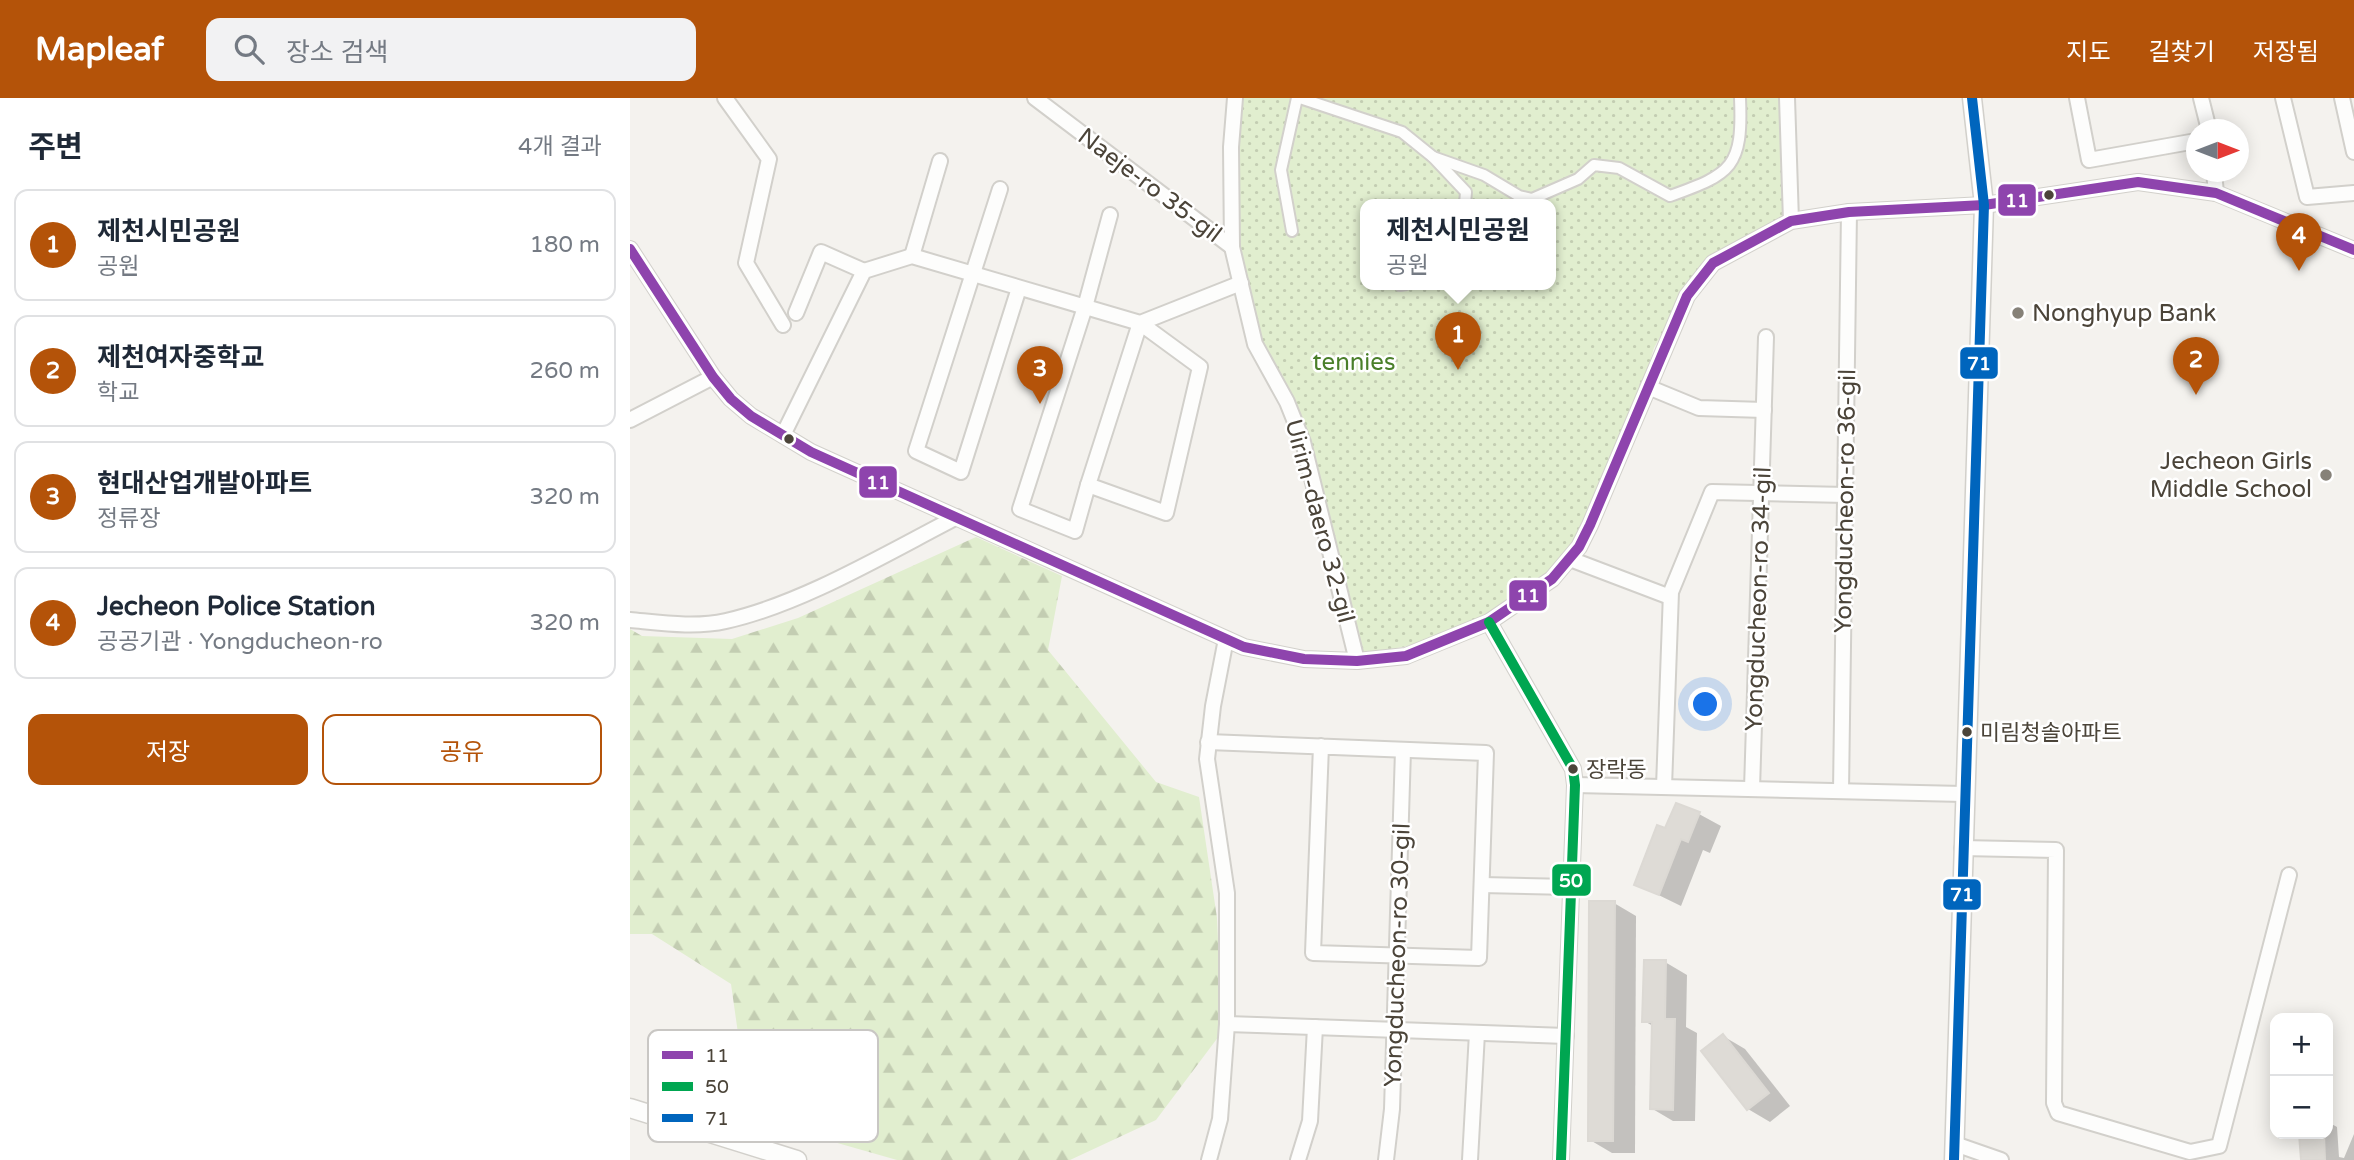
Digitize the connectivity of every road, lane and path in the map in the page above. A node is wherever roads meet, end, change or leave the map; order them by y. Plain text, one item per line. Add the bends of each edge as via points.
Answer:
1 (724, 98) edge
2 (1035, 98) edge
3 (1235, 98) edge
4 (1298, 98) edge
5 (1740, 98) edge
6 (1787, 98) edge
7 (1972, 98) edge
8 (2077, 98) edge
9 (2202, 98) edge
10 (2283, 98) edge
11 (2342, 98) edge
12 (2207, 119) edge
13 (2186, 143) edge
14 (2354, 152) edge
15 (1433, 157) junction
16 (940, 161) dead end
17 (2215, 182) edge
18 (1000, 189) dead end
19 (2216, 193) junction
20 (2354, 193) edge
21 (1465, 199) edge
22 (1528, 199) edge
23 (1536, 199) edge
24 (1984, 205) junction
25 (1849, 212) junction
26 (1110, 215) dead end
27 (1791, 221) junction
28 (1292, 231) dead end
29 (1232, 247) junction
30 (630, 249) edge
31 (2353, 250) edge
32 (912, 256) junction
33 (864, 271) junction
34 (974, 274) junction
35 (1241, 283) junction
36 (1019, 288) junction
37 (1085, 307) junction
38 (796, 313) dead end
39 (1140, 323) junction
40 (783, 326) dead end
41 (1766, 337) dead end
42 (713, 377) junction
43 (1648, 387) junction
44 (1764, 410) junction
45 (630, 419) edge
46 (783, 435) junction
47 (1088, 485) junction
48 (1762, 493) junction
49 (1846, 495) junction
50 (957, 517) junction
51 (1570, 559) junction
52 (1670, 597) junction
53 (630, 620) edge
54 (1489, 622) junction
55 (1226, 639) junction
56 (1357, 661) junction
57 (1208, 742) junction
58 (1321, 746) junction
59 (1403, 750) junction
60 (1576, 785) junction
61 (1664, 787) junction
62 (1752, 789) junction
63 (1841, 791) junction
64 (1964, 794) junction
65 (1962, 848) junction
66 (2289, 875) dead end
67 (1482, 885) junction
68 (1572, 887) junction
69 (1396, 956) junction
70 (1227, 1024) junction
71 (1315, 1027) junction
72 (1394, 1030) junction
73 (1477, 1033) junction
74 (1566, 1036) junction
75 (630, 1108) edge
76 (648, 1114) edge
77 (739, 1142) edge
78 (1954, 1152) edge
79 (797, 1160) edge
80 (1209, 1160) edge
81 (1298, 1160) edge
82 (1386, 1160) edge
83 (1470, 1160) edge
84 (1561, 1160) edge
85 (2001, 1160) edge

1 - 40 street via 769,159 746,263
2 - 29 street, Naeje-ro 35-gil
3 - 29 street, Uirim-daero 32-gil
4 - 15 street via 1402,132
4 - 28 street via 1281,170
5 - 23 street via 1740,145 1732,164 1714,180 1670,196 1619,168 1594,165 1578,179
6 - 27 street
7 - 24 street
8 - 13 street via 2089,160
9 - 12 street
10 - 20 street via 2307,197
11 - 14 street
15 - 21 street via 1466,192
15 - 22 street via 1484,175
16 - 32 street
17 - 19 street
18 - 34 street
19 - 24 street via 2138,182
19 - 31 street
24 - 25 street
24 - 64 street
25 - 27 street
25 - 49 street, Yongducheon-ro 36-gil
26 - 37 street
27 - 43 street via 1713,262 1687,296
29 - 35 street, Uirim-daero 32-gil
30 - 42 street
32 - 33 street
32 - 34 street
33 - 38 street via 821,252
33 - 46 street
34 - 36 street
34 - 36 street via 916,451 961,472
35 - 39 street
35 - 56 street, Uirim-daero 32-gil via 1255,344 1303,442
36 - 37 street
37 - 39 street
37 - 47 street via 1020,509 1076,531
39 - 47 street
39 - 47 street via 1200,367 1166,513
41 - 44 street, Yongducheon-ro 34-gil
42 - 45 street
42 - 46 street via 731,399
43 - 44 street via 1699,408
43 - 51 street via 1590,525
44 - 48 street, Yongducheon-ro 34-gil
46 - 50 street
48 - 49 street
48 - 52 street via 1712,492
48 - 62 street, Yongducheon-ro 34-gil
49 - 63 street, Yongducheon-ro 36-gil
50 - 53 street via 801,595 727,621 688,625
50 - 55 street
51 - 52 street
51 - 54 street via 1552,579
52 - 61 street
54 - 56 street via 1424,650
54 - 60 street via 1573,769
55 - 56 street via 1285,656
55 - 57 street
57 - 58 street
57 - 70 street via 1207,770 1227,893
58 - 59 street
58 - 69 street via 1313,953
59 - 67 street via 1486,753
59 - 69 street, Yongducheon-ro 30-gil
60 - 61 street
60 - 68 street
61 - 62 street
62 - 63 street
63 - 64 street
64 - 65 street
65 - 66 street via 2056,850 2053,1048 2058,1113 2190,1152 2220,1146
65 - 78 street
67 - 68 street
67 - 69 street via 1479,958
68 - 74 street
69 - 72 street, Yongducheon-ro 30-gil
70 - 71 street
70 - 80 street via 1220,1119
71 - 72 street
71 - 81 street via 1310,1121
72 - 73 street
72 - 82 street, Yongducheon-ro 30-gil
73 - 74 street
73 - 83 street
74 - 84 street
75 - 76 street
77 - 79 street
78 - 85 street

